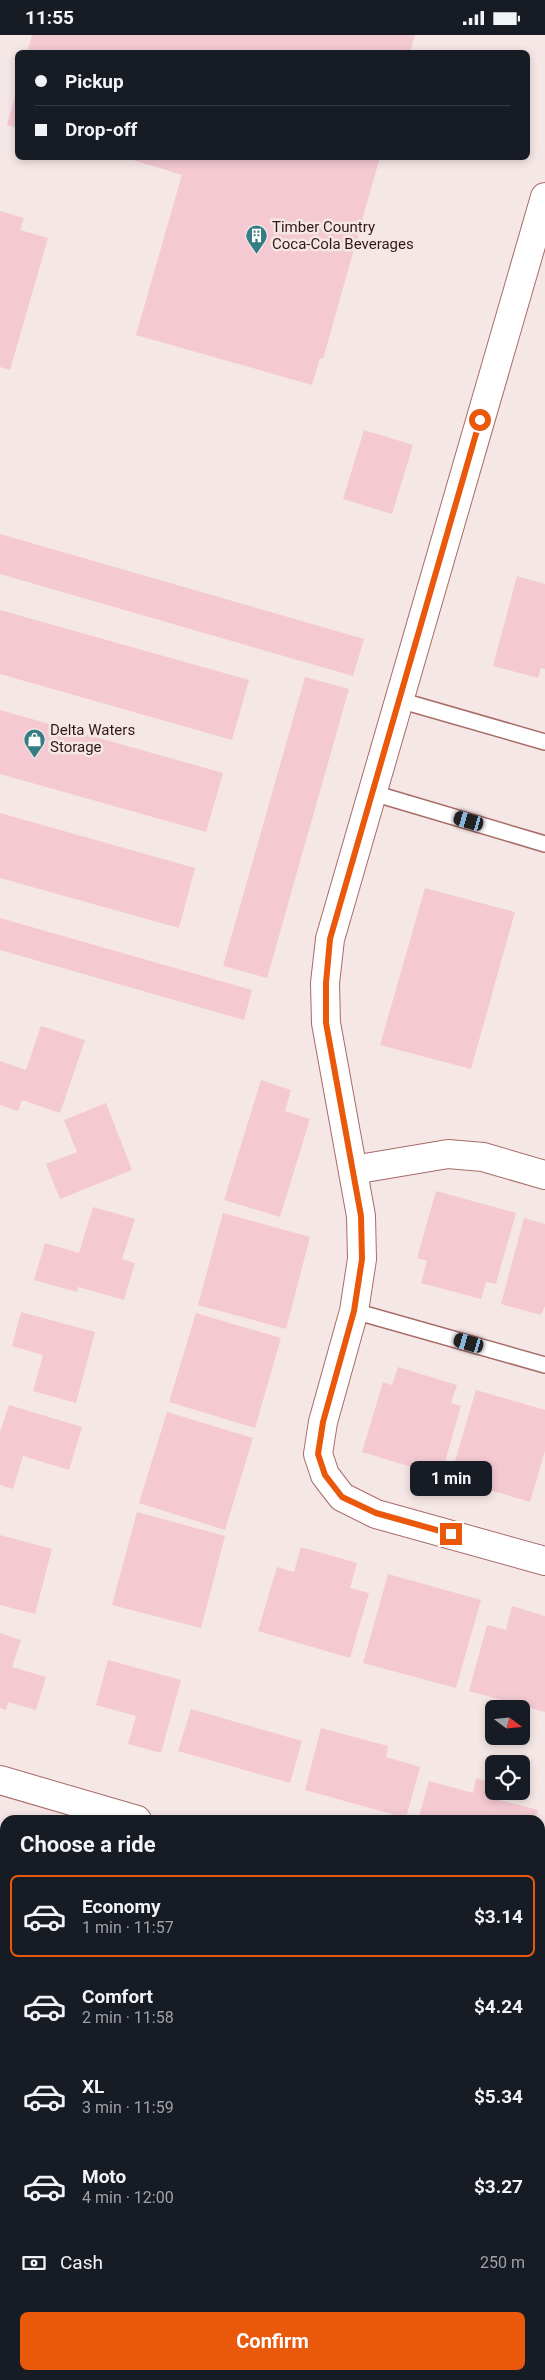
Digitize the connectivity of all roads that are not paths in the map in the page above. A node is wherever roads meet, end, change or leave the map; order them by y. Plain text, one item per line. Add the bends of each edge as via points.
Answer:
1 (545, 197) edge
2 (399, 699) junction
3 (545, 742) edge
4 (373, 793) junction
5 (545, 844) edge
6 (353, 1170) junction
7 (545, 1175) edge
8 (354, 1311) junction
9 (545, 1365) edge
10 (545, 1561) edge
11 (0, 1780) edge
12 (120, 1815) edge

1 - 2 street
2 - 3 lane
2 - 4 street
4 - 5 lane
4 - 6 street via 330,939 326,983 326,1023
6 - 7 street via 448,1155 483,1157
6 - 8 street via 361,1216 362,1259
8 - 9 lane
8 - 10 street via 323,1422 318,1454 325,1475 342,1497 376,1513
11 - 12 street

